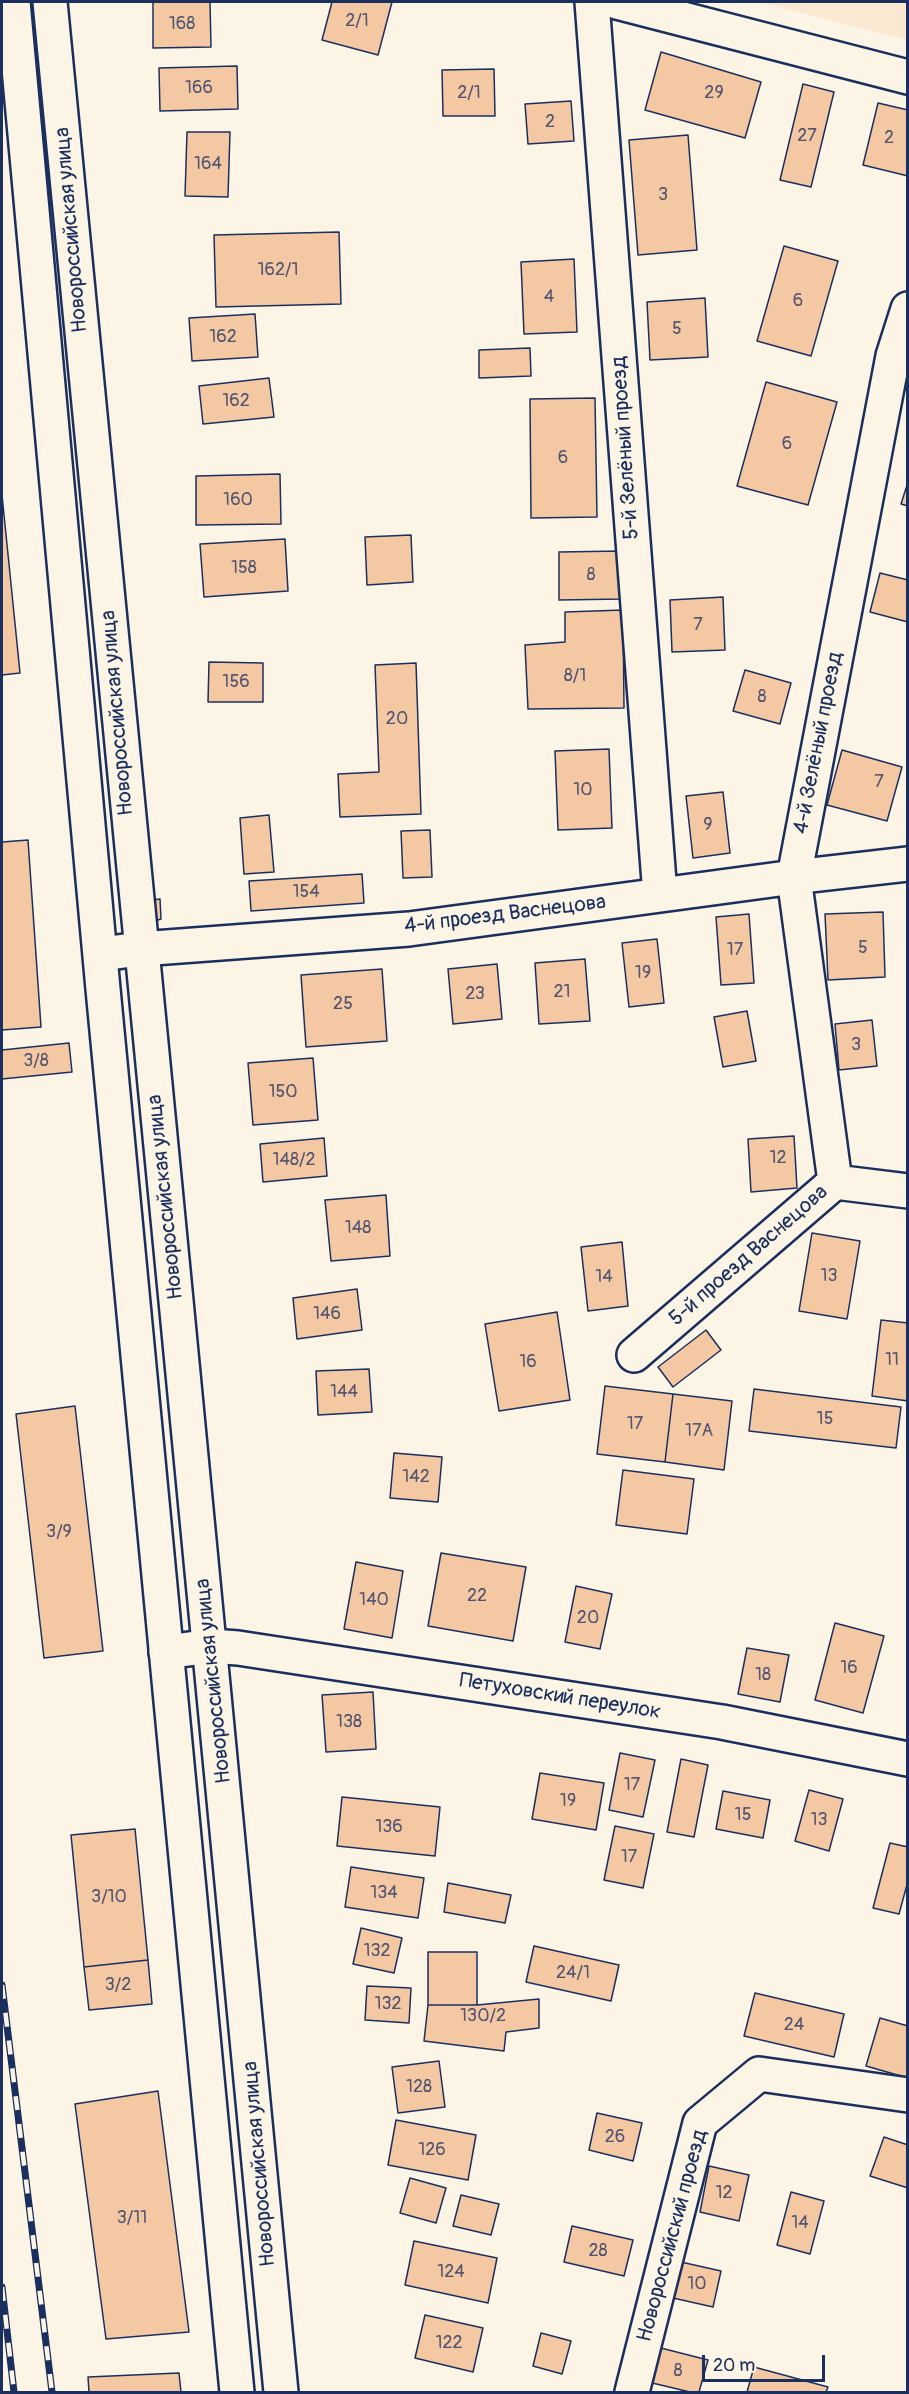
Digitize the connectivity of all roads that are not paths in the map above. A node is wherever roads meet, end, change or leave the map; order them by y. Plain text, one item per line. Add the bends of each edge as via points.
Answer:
1 (13, 2) edge
2 (50, 2) edge
3 (592, 2) edge
4 (617, 2) edge
5 (908, 77) edge
6 (908, 309) edge
7 (908, 864) edge
8 (794, 877) junction
9 (660, 895) junction
10 (140, 949) junction
11 (101, 954) junction
12 (835, 1182) junction
13 (908, 1191) edge
14 (634, 1355) dead end
15 (211, 1647) junction
16 (166, 1652) junction
17 (908, 1758) edge
18 (908, 2095) edge
19 (237, 2392) edge
20 (281, 2392) edge
21 (632, 2392) edge

1 - 11 main road, Новороссийская улица
2 - 10 main road, Новороссийская улица
3 - 9 main road, 5-й Зелёный проезд
4 - 5 main road
6 - 8 main road, 4-й Зелёный проезд via 893,356
7 - 8 main road, 4-й проезд Васнецова
8 - 9 main road, 4-й проезд Васнецова
8 - 12 main road, 4-й Зелёный проезд
9 - 10 main road, 4-й проезд Васнецова via 409,929
10 - 11 main road, 4-й проезд Васнецова
10 - 15 main road, Новороссийская улица
11 - 16 main road, Новороссийская улица
12 - 13 main road, 5-й проезд Васнецова
12 - 14 main road, 5-й проезд Васнецова
15 - 16 main road, Петуховский переулок
15 - 17 main road, Петуховский переулок via 722,1722
15 - 20 main road, Новороссийская улица
16 - 19 main road, Новороссийская улица
18 - 21 main road, Новороссийский проезд via 759,2074 700,2123

